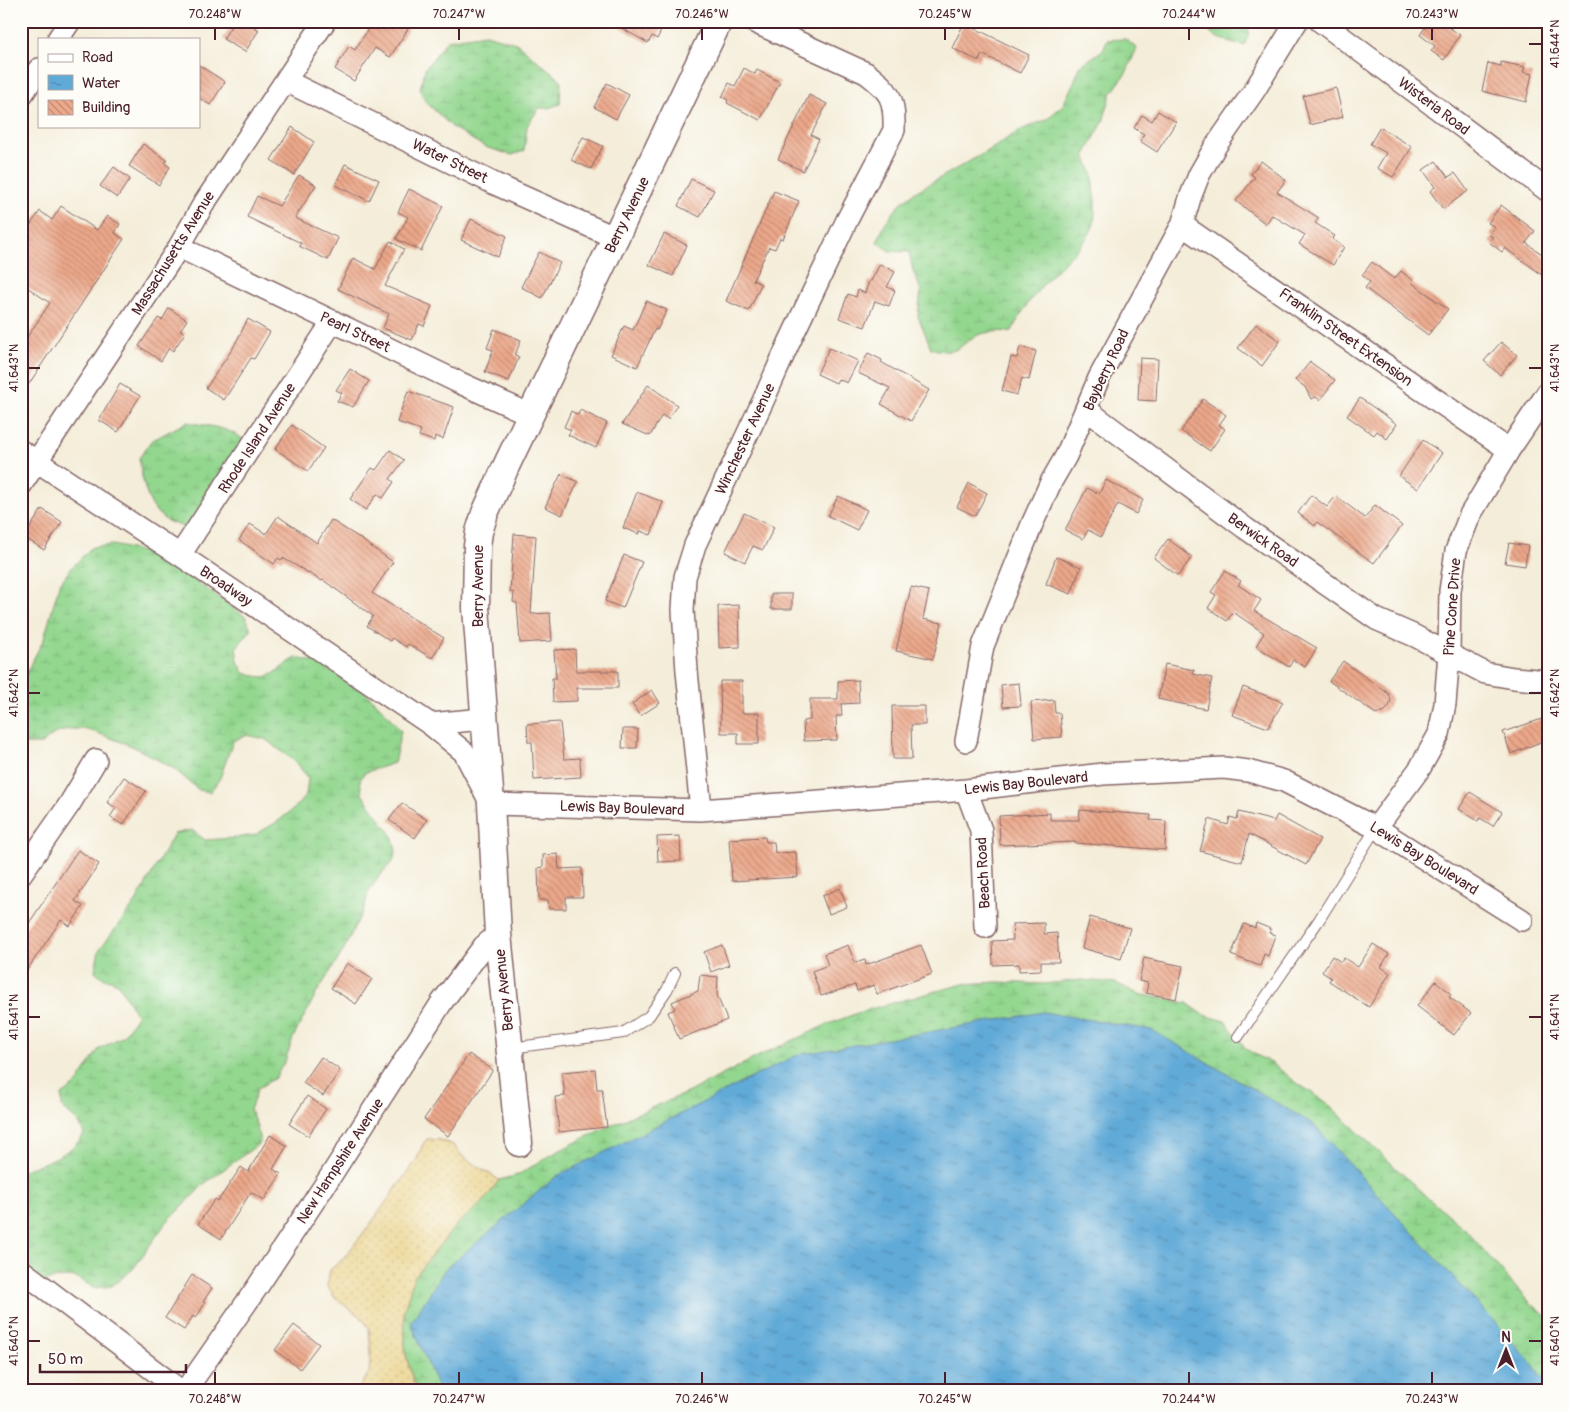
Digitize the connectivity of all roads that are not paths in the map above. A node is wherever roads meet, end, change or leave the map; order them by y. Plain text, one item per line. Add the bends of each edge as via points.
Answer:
1 (70, 21) edge
2 (325, 21) edge
3 (719, 21) edge
4 (752, 21) edge
5 (1297, 21) edge
6 (1320, 21) edge
7 (59, 38) edge
8 (38, 70) edge
9 (286, 81) junction
10 (21, 96) edge
11 (1548, 191) edge
12 (1182, 225) junction
13 (616, 238) junction
14 (179, 247) junction
15 (333, 322) junction
16 (1548, 392) edge
17 (1087, 410) junction
18 (531, 415) junction
19 (1509, 450) junction
20 (29, 456) edge
21 (21, 485) edge
22 (180, 555) junction
23 (1449, 653) junction
24 (1548, 681) edge
25 (484, 719) junction
26 (430, 724) junction
27 (966, 741) dead end
28 (96, 760) dead end
29 (966, 790) junction
30 (490, 804) junction
31 (700, 810) junction
32 (1376, 828) junction
33 (21, 874) edge
34 (1522, 920) dead end
35 (986, 927) dead end
36 (498, 934) junction
37 (675, 973) dead end
38 (1238, 1037) dead end
39 (510, 1048) junction
40 (520, 1144) dead end
41 (21, 1270) edge
42 (181, 1391) edge
43 (185, 1391) edge

1 - 7 street
2 - 9 street, Massachusetts Avenue
3 - 13 street, Berry Avenue
4 - 31 street, Winchester Avenue via 866,73 882,85 892,98 894,130 788,344 695,545 685,577 683,610
5 - 12 street, Bayberry Road via 1199,174
6 - 11 street, Wisteria Road
8 - 10 street
9 - 13 street, Water Street via 495,184
9 - 14 street, Massachusetts Avenue via 203,205
12 - 17 street, Bayberry Road via 1099,378
12 - 19 street, Franklin Street Extension
13 - 18 street, Berry Avenue
14 - 15 street, Pearl Street
14 - 20 street, Massachusetts Avenue
15 - 18 street, Pearl Street
15 - 22 street, Rhode Island Avenue
16 - 19 street, Pine Cone Drive
17 - 23 street, Berwick Road via 1245,528 1376,619
17 - 27 street, Bayberry Road via 1033,522 984,646
18 - 25 street, Berry Avenue via 485,512 477,546 476,608
19 - 23 street, Pine Cone Drive via 1470,515 1456,551 1450,591
20 - 21 street, Massachusetts Avenue
20 - 22 street, Broadway
22 - 26 street, Broadway
23 - 24 street, Berwick Road via 1486,673
23 - 32 street, Pine Cone Drive via 1445,704 1438,734 1420,768
25 - 26 street
25 - 30 street, Berry Avenue
26 - 30 street, Broadway via 464,752
28 - 33 street
29 - 31 street, Lewis Bay Boulevard
29 - 32 street, Lewis Bay Boulevard via 1103,774 1224,768 1248,771 1284,782
29 - 35 street, Beach Road via 981,830
30 - 31 street, Lewis Bay Boulevard
30 - 36 street, Berry Avenue
32 - 34 street, Lewis Bay Boulevard
32 - 38 lane via 1319,920
36 - 39 street, Berry Avenue
36 - 43 street, New Hampshire Avenue via 484,946 453,987 325,1185
37 - 39 lane via 649,1016 623,1032
39 - 40 street, Berry Avenue
41 - 42 street

